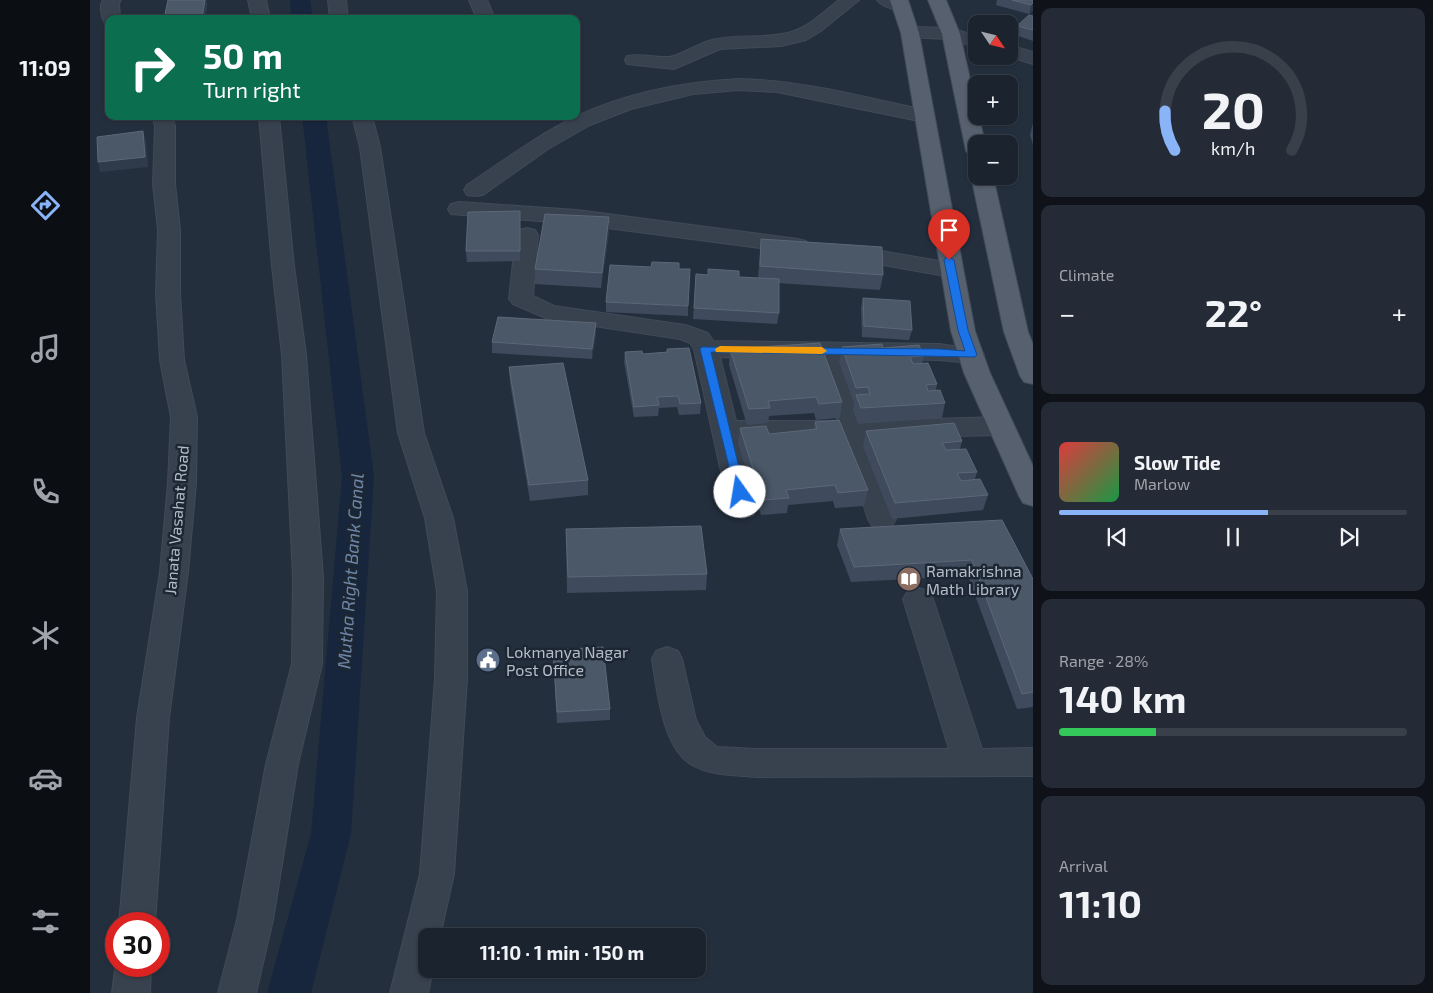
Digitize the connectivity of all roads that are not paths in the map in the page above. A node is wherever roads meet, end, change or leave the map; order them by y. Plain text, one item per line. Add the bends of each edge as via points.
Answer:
1 (112, 0) edge
2 (257, 0) edge
3 (337, 0) edge
4 (478, 0) edge
5 (850, 0) edge
6 (937, 0) edge
7 (895, 2) edge
8 (111, 15) edge
9 (259, 15) edge
10 (339, 15) edge
11 (484, 15) edge
12 (910, 33) junction
13 (950, 34) junction
14 (968, 40) edge
15 (1018, 54) edge
16 (1033, 58) edge
17 (634, 60) dead end
18 (924, 116) junction
19 (163, 120) edge
20 (269, 120) edge
21 (363, 120) edge
22 (972, 135) edge
23 (984, 185) edge
24 (475, 190) dead end
25 (459, 209) dead end
26 (527, 236) dead end
27 (951, 270) junction
28 (706, 349) junction
29 (828, 351) junction
30 (972, 355) junction
31 (1032, 373) edge
32 (1000, 426) junction
33 (725, 430) junction
34 (853, 430) junction
35 (1033, 496) edge
36 (744, 508) dead end
37 (882, 519) dead end
38 (918, 599) dead end
39 (668, 660) dead end
40 (1033, 762) edge
41 (970, 763) junction
42 (138, 912) edge
43 (132, 977) edge
44 (131, 993) edge
45 (237, 993) edge
46 (410, 993) edge

1 - 8 street
2 - 9 street
3 - 10 street
4 - 11 street
5 - 17 street via 799,36 718,44 674,63
6 - 13 main road
7 - 12 main road
12 - 13 street
12 - 18 main road
13 - 14 street
13 - 22 main road
15 - 16 street
18 - 24 street via 760,85 681,91 615,107 584,120 541,144
18 - 27 main road
19 - 42 street, Janata Vasahat Road via 172,360 184,417 182,483 174,572 153,718
20 - 45 street via 294,355 308,577 307,664 282,764 255,920
21 - 46 street via 370,148 411,433 439,518 452,591 451,679 437,874
23 - 31 main road via 1016,332
25 - 27 street via 578,217 872,256
26 - 28 street via 521,299 548,312 686,332 699,338
27 - 30 main road via 963,330
28 - 29 street
28 - 33 street
29 - 30 street
29 - 34 street
30 - 32 main road
32 - 34 street
32 - 35 main road
33 - 34 street
33 - 36 street
34 - 37 street
38 - 41 street
39 - 41 street via 681,728 697,752 716,760 756,763
40 - 41 street
43 - 44 street

